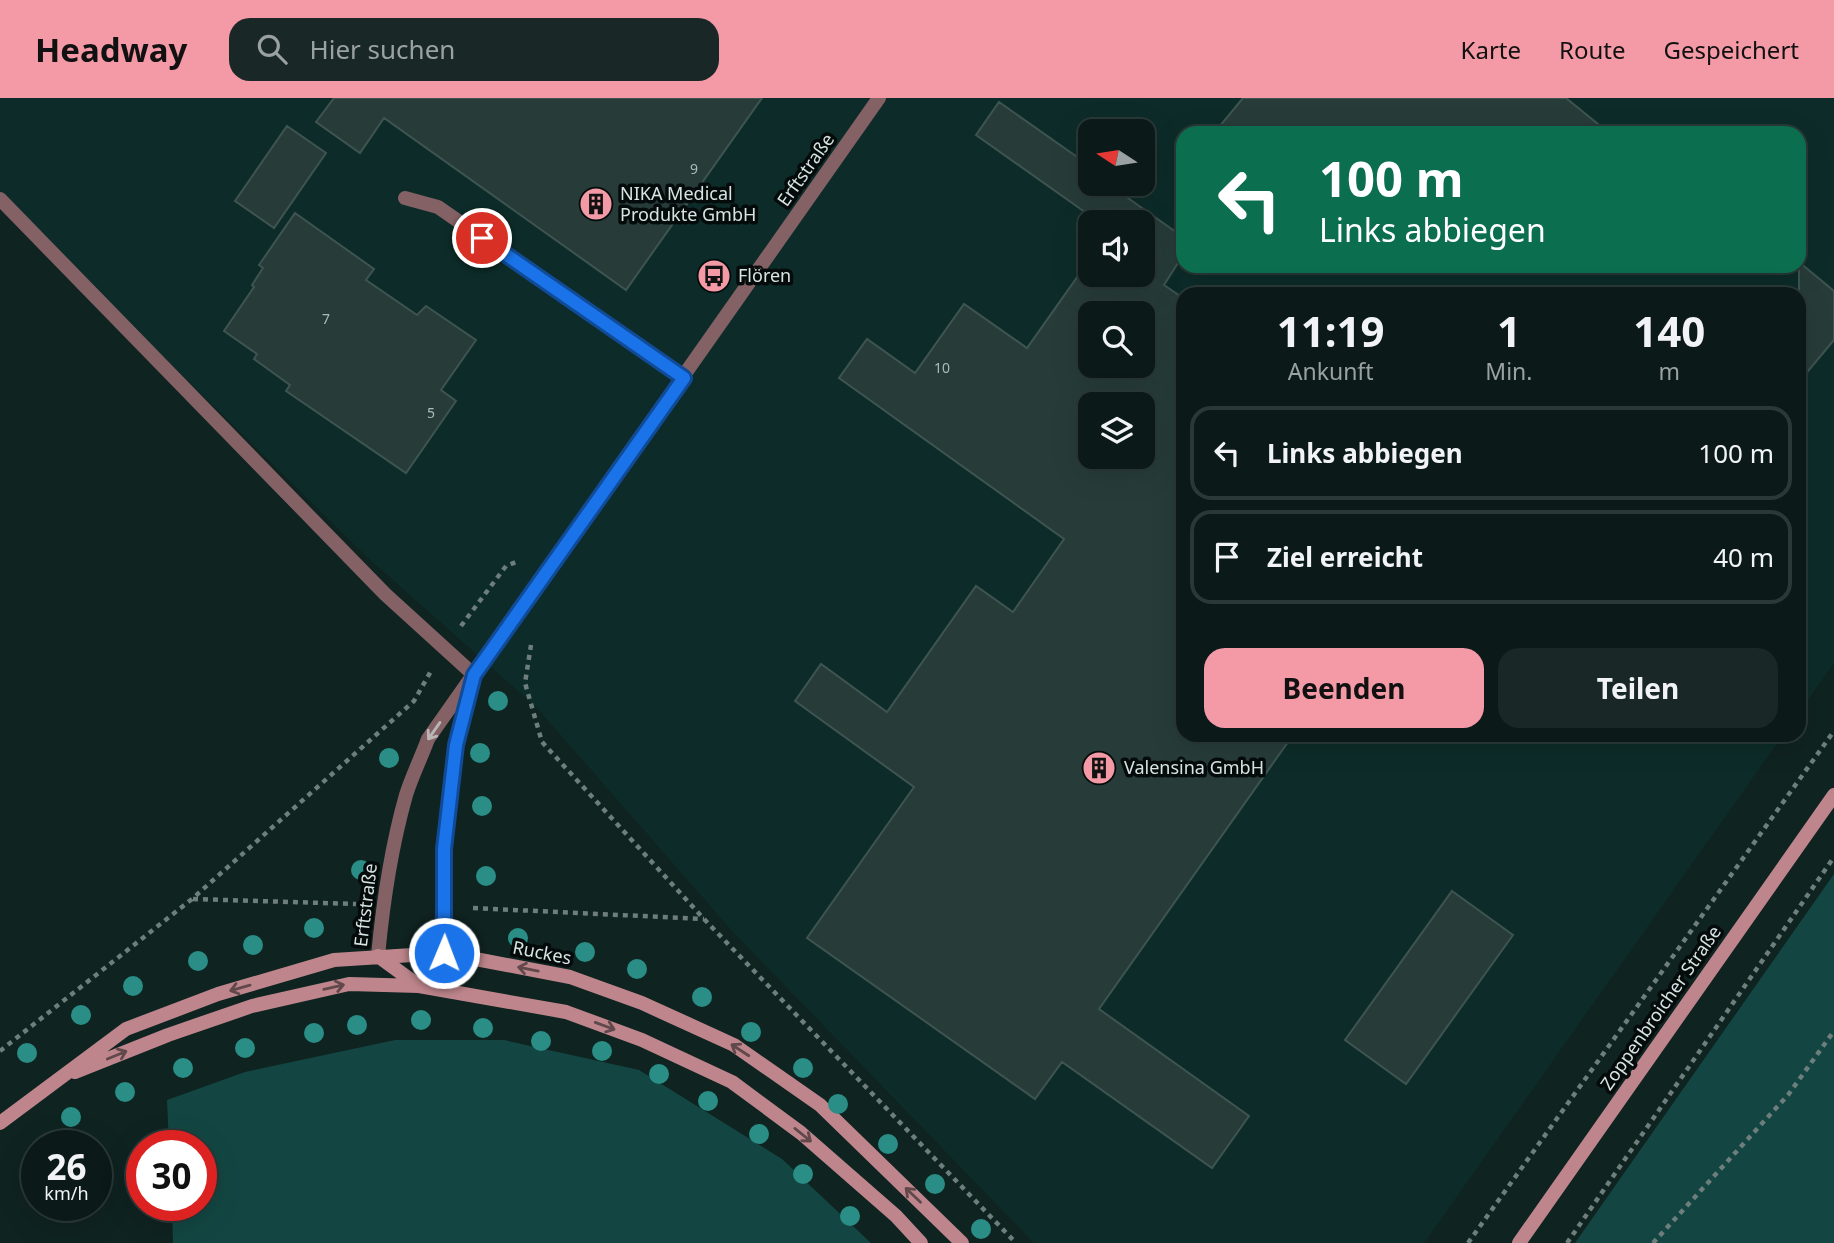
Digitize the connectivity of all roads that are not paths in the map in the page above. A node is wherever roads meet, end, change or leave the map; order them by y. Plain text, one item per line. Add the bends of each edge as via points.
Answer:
1 (880, 98) edge
2 (405, 198) dead end
3 (0, 199) edge
4 (684, 378) junction
5 (474, 675) junction
6 (1834, 795) edge
7 (444, 953) junction
8 (378, 956) junction
9 (419, 986) junction
10 (54, 1081) junction
11 (0, 1123) edge
12 (921, 1243) edge
13 (962, 1243) edge
14 (1519, 1243) edge

1 - 4 street, Erftstraße
2 - 4 street via 438,206
3 - 5 street via 385,594
4 - 5 street, Erftstraße
5 - 7 street, Erftstraße via 456,745 444,849
5 -> 8 street, Erftstraße via 428,740 407,793 392,850
6 - 14 main road, Zoppenbroicher Straße
7 - 8 main road, Ruckes
7 - 9 main road
13 -> 7 main road, Ruckes via 820,1105 734,1045 642,1003 570,977
8 - 9 main road, Erftstraße
8 -> 10 main road, Ruckes via 334,960 218,994 127,1029
10 -> 9 main road, Ruckes via 252,1006 349,984
9 -> 12 main road, Ruckes via 566,1012 642,1040 732,1082 802,1133
10 - 11 main road, Ruckes

